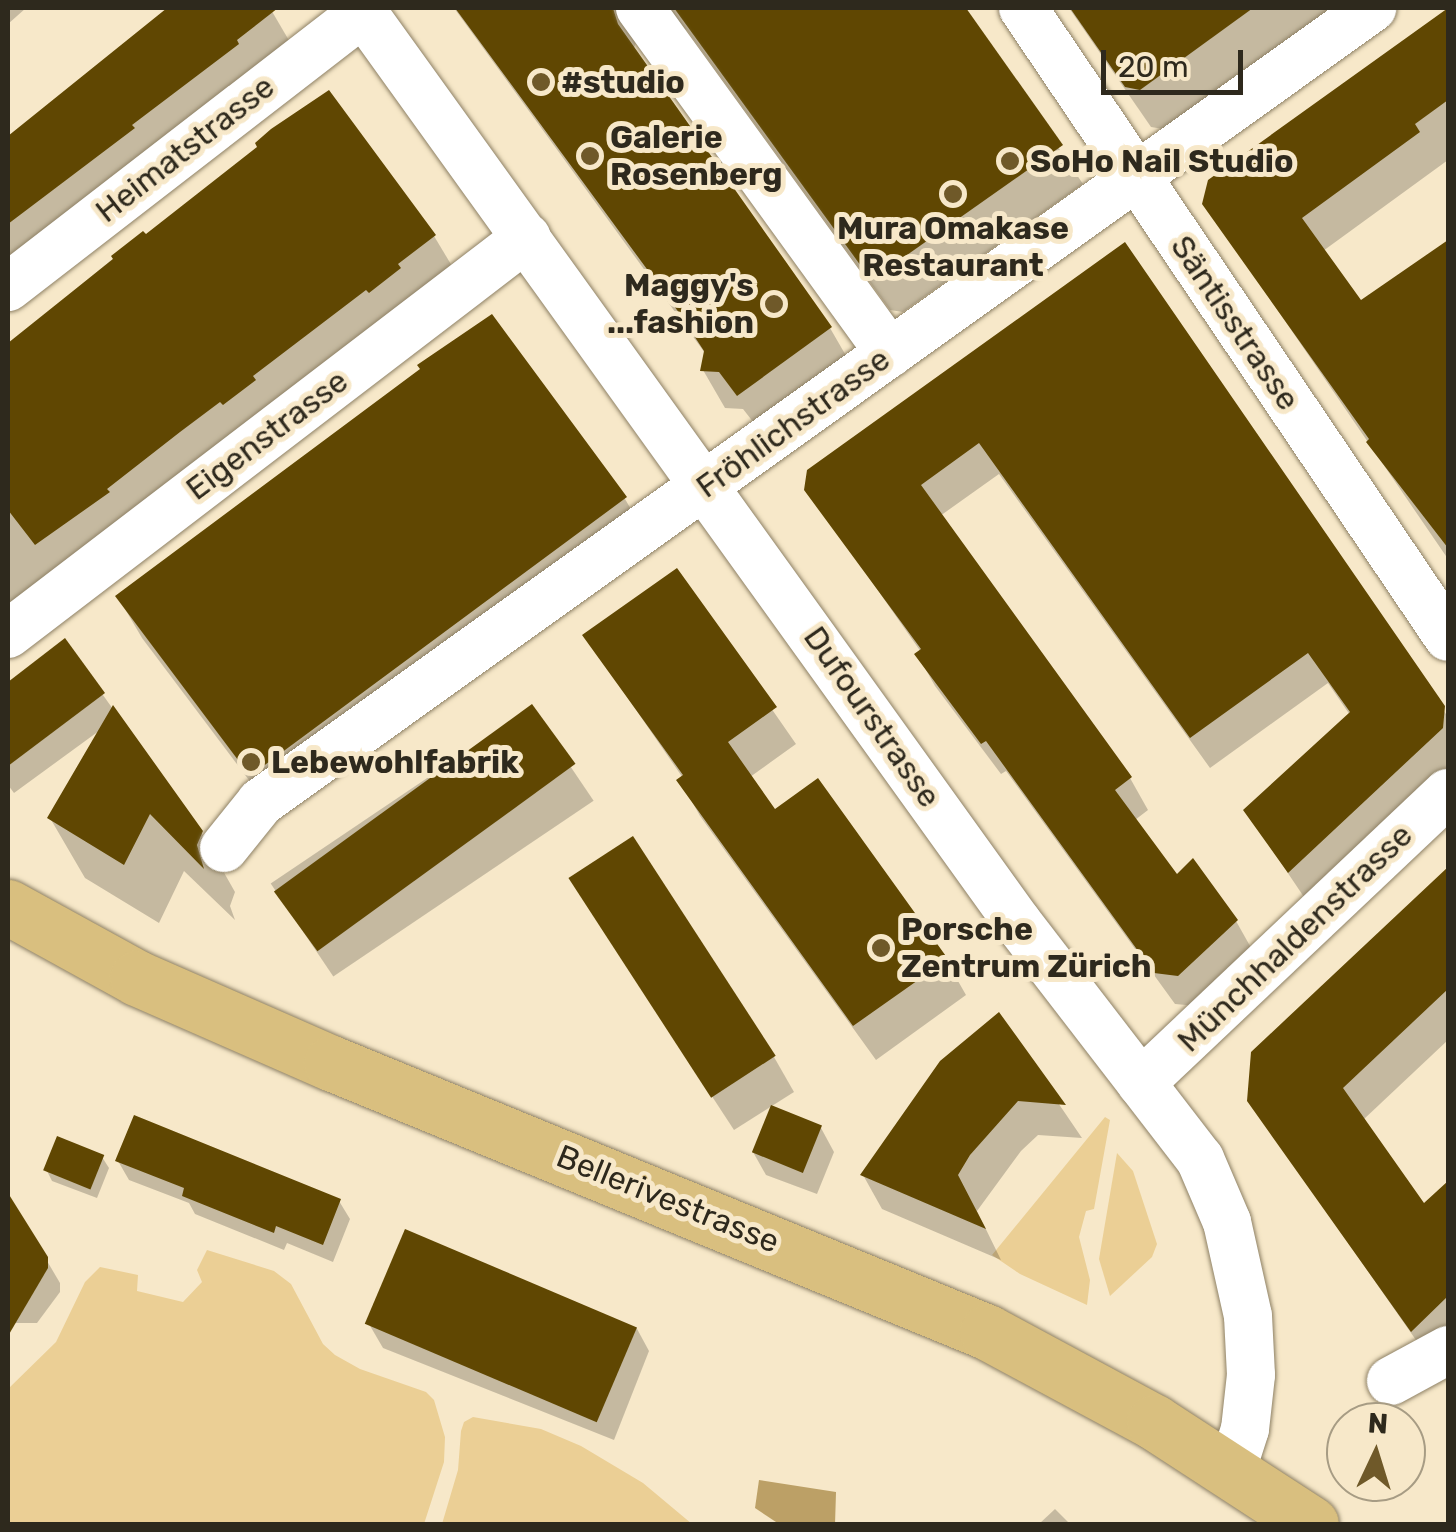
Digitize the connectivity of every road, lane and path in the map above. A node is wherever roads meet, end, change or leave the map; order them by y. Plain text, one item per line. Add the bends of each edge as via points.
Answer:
1 (640, 8) edge
2 (1023, 8) edge
3 (1372, 8) edge
4 (362, 10) edge
5 (1134, 175) junction
6 (527, 237) junction
7 (8, 286) edge
8 (890, 353) junction
9 (707, 486) junction
10 (8, 634) edge
11 (1448, 637) edge
12 (1448, 792) edge
13 (224, 848) dead end
14 (8, 907) edge
15 (1142, 1083) junction
16 (1448, 1350) edge
17 (1390, 1380) dead end
18 (1232, 1473) junction
19 (1311, 1524) edge

1 - 8 street
2 - 5 street, Säntisstrasse
3 - 5 street, Fröhlichstrasse
4 - 6 street, Dufourstrasse
4 - 7 street, Heimatstrasse
5 - 8 street, Fröhlichstrasse
5 - 11 street, Säntisstrasse
6 - 9 street, Dufourstrasse
6 - 10 street, Eigenstrasse
8 - 9 street, Fröhlichstrasse
9 - 13 street, Fröhlichstrasse via 261,802
9 - 15 street, Dufourstrasse via 1018,923
12 - 15 street, Münchhaldenstrasse
14 - 18 main road, Bellerivestrasse via 137,978 313,1055 988,1332 1154,1422
15 - 18 street, Dufourstrasse via 1200,1159 1238,1264 1251,1375
16 - 17 street
18 - 19 main road, Bellerivestrasse

